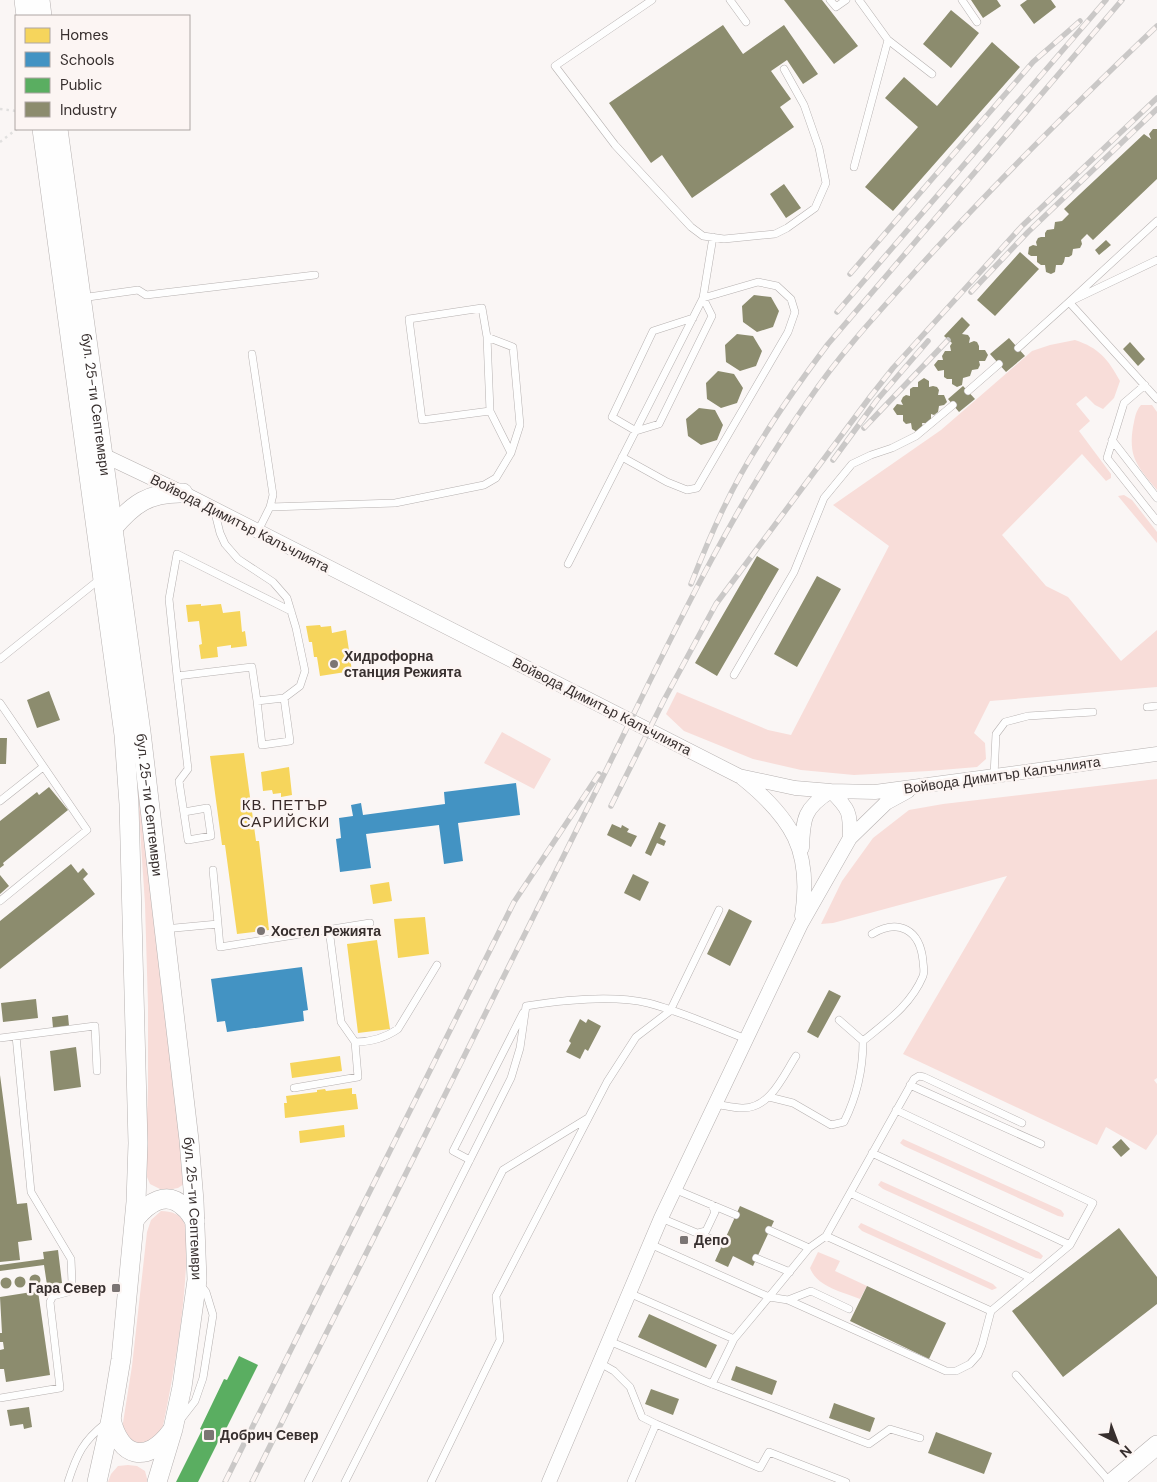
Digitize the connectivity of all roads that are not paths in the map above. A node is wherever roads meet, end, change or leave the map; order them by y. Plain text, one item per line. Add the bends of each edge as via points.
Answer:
1 (24, 0) edge
2 (40, 0) edge
3 (652, 0) edge
4 (730, 0) edge
5 (830, 0) edge
6 (846, 0) edge
7 (859, 0) edge
8 (962, 0) edge
9 (26, 15) edge
10 (42, 15) edge
11 (746, 22) dead end
12 (978, 22) dead end
13 (888, 40) junction
14 (784, 69) dead end
15 (932, 74) dead end
16 (42, 130) edge
17 (58, 130) edge
18 (854, 167) dead end
19 (1157, 220) edge
20 (713, 237) junction
21 (1157, 260) edge
22 (315, 275) dead end
23 (81, 298) junction
24 (703, 298) junction
25 (1069, 302) junction
26 (693, 318) junction
27 (487, 337) junction
28 (1018, 348) dead end
29 (252, 354) dead end
30 (999, 364) dead end
31 (1145, 385) junction
32 (968, 391) dead end
33 (1157, 399) edge
34 (953, 405) dead end
35 (490, 411) junction
36 (636, 431) junction
37 (1112, 440) junction
38 (511, 453) junction
39 (94, 456) junction
40 (622, 457) junction
41 (183, 493) junction
42 (1157, 498) edge
43 (270, 507) junction
44 (214, 508) junction
45 (1157, 521) edge
46 (112, 529) junction
47 (258, 531) junction
48 (568, 564) dead end
49 (110, 573) junction
50 (291, 611) junction
51 (0, 659) edge
52 (734, 675) dead end
53 (177, 676) junction
54 (284, 698) junction
55 (257, 701) junction
56 (0, 703) edge
57 (1157, 706) edge
58 (1147, 707) dead end
59 (1093, 712) dead end
60 (1157, 754) edge
61 (43, 767) junction
62 (739, 776) junction
63 (994, 776) junction
64 (915, 787) junction
65 (831, 791) junction
66 (0, 801) edge
67 (184, 812) junction
68 (850, 838) junction
69 (802, 856) junction
70 (213, 870) dead end
71 (0, 901) edge
72 (719, 910) dead end
73 (370, 923) dead end
74 (218, 924) junction
75 (801, 924) junction
76 (328, 929) junction
77 (164, 930) junction
78 (872, 934) dead end
79 (437, 965) dead end
80 (526, 1006) junction
81 (670, 1011) junction
82 (839, 1020) dead end
83 (16, 1036) junction
84 (0, 1038) edge
85 (746, 1039) junction
86 (355, 1042) junction
87 (863, 1042) junction
88 (796, 1056) dead end
89 (97, 1071) dead end
90 (910, 1085) junction
91 (294, 1088) dead end
92 (769, 1097) junction
93 (714, 1104) junction
94 (896, 1110) junction
95 (588, 1118) junction
96 (1022, 1123) dead end
97 (1041, 1144) dead end
98 (872, 1153) junction
99 (470, 1160) junction
100 (674, 1189) junction
101 (850, 1193) junction
102 (712, 1205) junction
103 (736, 1215) dead end
104 (660, 1218) junction
105 (135, 1219) junction
106 (195, 1221) junction
107 (769, 1230) dead end
108 (698, 1233) junction
109 (826, 1236) junction
110 (650, 1244) junction
111 (722, 1244) dead end
112 (1070, 1245) junction
113 (809, 1248) junction
114 (756, 1258) dead end
115 (790, 1272) junction
116 (1031, 1278) junction
117 (629, 1293) junction
118 (769, 1297) junction
119 (788, 1300) junction
120 (849, 1309) dead end
121 (991, 1311) junction
122 (734, 1339) junction
123 (609, 1341) junction
124 (600, 1363) junction
125 (1016, 1375) dead end
126 (712, 1384) junction
127 (0, 1398) edge
128 (111, 1419) junction
129 (656, 1424) junction
130 (174, 1429) junction
131 (920, 1438) dead end
132 (1157, 1445) edge
133 (68, 1482) edge
134 (97, 1482) edge
135 (158, 1482) edge
136 (308, 1482) edge
137 (345, 1482) edge
138 (431, 1482) edge
139 (549, 1482) edge
140 (631, 1482) edge
141 (846, 1482) edge
142 (1111, 1482) edge

1 - 9 main road
2 - 10 main road
3 - 20 lane via 555,66 615,145 691,227 702,236
4 - 11 lane
5 - 6 lane via 836,7
7 - 13 lane
8 - 12 lane
13 - 15 lane
13 - 18 lane
14 - 20 lane via 804,105 819,148 826,183 815,208 775,234 724,239
16 - 39 main road, бул. 25-ти Септември
17 - 23 main road, бул. 25-ти Септември
19 - 25 lane
20 - 24 lane
21 - 25 lane
22 - 23 lane via 146,295 138,290
23 - 39 main road, бул. 25-ти Септември
24 - 26 lane
24 - 36 lane via 712,316 658,424
24 - 40 lane via 758,282 777,286 791,299 795,312 788,332 697,488 688,490 667,482
25 - 28 lane
25 - 31 lane
26 - 36 lane
26 - 36 lane via 653,331 612,417
27 - 35 lane
27 - 35 lane via 482,308 409,319 422,420
27 - 38 lane via 513,347 520,425
29 - 43 lane via 273,495
30 - 32 lane
31 - 33 lane
31 - 37 lane via 1124,403
34 - 52 lane via 916,436 852,464 824,498 794,572
35 - 38 lane
36 - 40 lane
37 - 42 lane
37 - 45 lane via 1107,458
38 - 43 lane via 496,478 484,485 395,503
39 - 41 street, Войвода Димитър Калъчлията
39 - 46 main road, бул. 25-ти Септември
39 - 49 main road, бул. 25-ти Септември
40 - 48 lane
41 - 44 street, Войвода Димитър Калъчлията
41 - 46 main road via 150,497 128,511
43 - 47 lane
44 - 47 street, Войвода Димитър Калъчлията
44 - 50 lane via 225,544 238,559 273,582 287,598
46 - 49 main road, бул. 25-ти Септември
47 - 62 street, Войвода Димитър Калъчлията
49 - 51 lane
49 - 77 main road, бул. 25-ти Септември via 141,732
49 - 105 main road, бул. 25-ти Септември via 129,804 138,1143
50 - 53 lane via 177,554 170,599
50 - 54 lane via 305,671 300,686
53 - 55 lane via 252,667
53 - 67 lane via 188,769 179,781
54 - 55 lane
54 - 55 lane via 290,741 262,745
56 - 61 lane
57 - 58 lane
59 - 63 lane via 1028,716 1005,722 996,734
60 - 63 street, Войвода Димитър Калъчлията
61 - 66 lane
61 - 71 lane via 87,830
62 - 65 street, Войвода Димитър Калъчлията via 795,788
62 - 69 street via 778,811 793,832
63 - 64 street, Войвода Димитър Калъчлията
64 - 65 street, Войвода Димитър Калъчлията via 875,792
64 - 68 street via 886,803
65 - 68 street via 846,805 850,816
65 - 69 street via 816,801 805,818
67 - 67 lane via 188,840 211,836 207,808
68 - 75 street
69 - 75 street via 805,897
70 - 74 lane
72 - 81 lane
73 - 76 lane
74 - 76 lane via 220,947
74 - 77 lane
75 - 85 street
76 - 86 lane via 340,1022
77 - 106 main road, бул. 25-ти Септември via 190,1140
78 - 87 lane via 881,928 902,926 911,932 922,952 924,974 902,1010
79 - 86 lane via 398,1029 368,1042
80 - 81 lane via 614,999 648,1003
80 - 99 lane via 520,1048 511,1078
80 - 99 lane via 453,1151
81 - 85 lane
81 - 95 lane via 636,1037
82 - 87 lane
83 - 84 lane
83 - 89 lane via 95,1026
83 - 127 lane via 31,1192 70,1259 72,1283 68,1292 53,1296 50,1302 60,1388
85 - 93 street
86 - 91 lane via 358,1077
87 - 92 lane via 863,1060 851,1109 844,1122 832,1125 793,1102
88 - 92 lane
90 - 94 lane
90 - 96 lane via 919,1076 924,1077
90 - 97 lane
92 - 93 lane via 753,1107
93 - 100 street
94 - 98 lane
94 - 112 lane via 1093,1202
95 - 137 lane via 503,1170
95 - 138 lane via 496,1296 500,1340
98 - 101 lane
98 - 112 lane
99 - 136 lane
100 - 102 lane
100 - 104 street
101 - 109 lane
101 - 116 lane
102 - 103 lane
102 - 108 lane via 715,1212 706,1231
104 - 108 lane
104 - 110 street
105 - 106 main road via 153,1201 164,1199 185,1207
105 - 128 main road, бул. 25-ти Септември via 121,1359
106 - 130 main road, бул. 25-ти Септември via 197,1280
107 - 113 lane
108 - 111 lane
109 - 113 lane
109 - 121 lane
110 - 117 street
110 - 118 lane
112 - 116 lane
113 - 115 lane
114 - 115 lane
115 - 118 lane
116 - 121 lane
117 - 122 lane
117 - 123 street
118 - 119 lane
118 - 122 lane
119 - 120 lane via 810,1291
119 - 121 lane via 946,1371 956,1372 978,1355
122 - 126 lane
123 - 124 street
123 - 126 lane
124 - 129 lane via 630,1387 642,1417
124 - 139 street
125 - 142 lane
126 - 131 lane via 869,1444 890,1429
128 - 130 main road via 120,1444 130,1451 143,1453 157,1447
128 - 133 lane via 91,1435 76,1457
128 - 134 main road, бул. 25-ти Септември
129 - 140 lane
129 - 141 lane via 760,1468 768,1452
130 - 135 main road, бул. 25-ти Септември
132 - 142 main road

